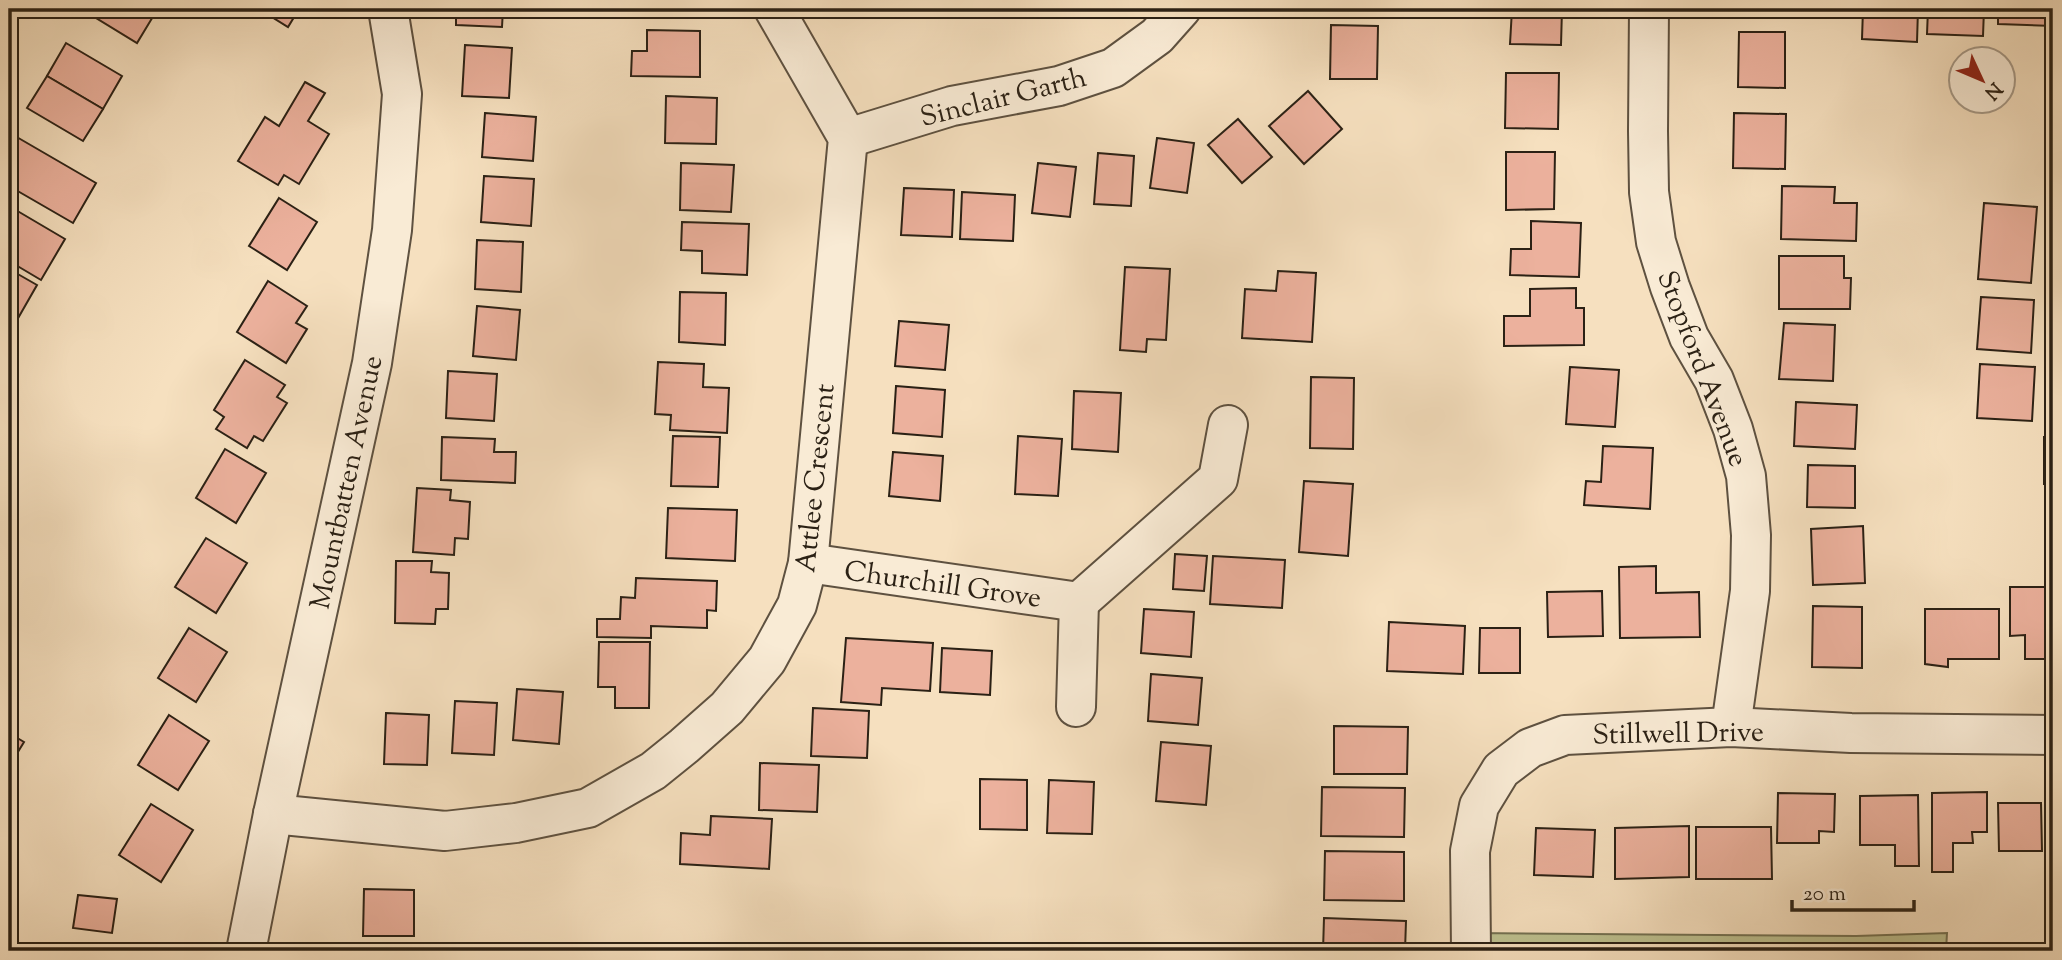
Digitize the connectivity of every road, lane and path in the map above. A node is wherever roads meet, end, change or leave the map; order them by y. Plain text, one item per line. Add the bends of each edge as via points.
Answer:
1 (388, 9) edge
2 (774, 9) edge
3 (1181, 9) edge
4 (1649, 9) edge
5 (848, 138) junction
6 (1228, 425) dead end
7 (808, 563) junction
8 (1079, 602) junction
9 (1076, 708) dead end
10 (1731, 727) junction
11 (2053, 735) edge
12 (273, 814) junction
13 (247, 951) edge
14 (1471, 951) edge

1 - 12 street, Mountbatten Avenue via 402,94 392,230 372,363
2 - 5 street
3 - 5 street, Sinclair Garth via 1157,36 1113,68 1059,86 952,106
4 - 10 street, Stopford Avenue via 1649,192 1656,242 1689,337 1714,380 1733,429 1746,476 1750,591
5 - 7 street, Attlee Crescent
6 - 8 street, Churchill Grove via 1218,479
7 - 8 street, Churchill Grove
7 - 12 street, Attlee Crescent via 797,605 767,660 727,708 653,771 588,808 445,831
8 - 9 street, Churchill Grove
10 - 11 street, Stillwell Drive
10 - 14 street, Stillwell Drive via 1565,735 1530,748 1501,770 1479,806 1470,851
12 - 13 street, Mountbatten Avenue

